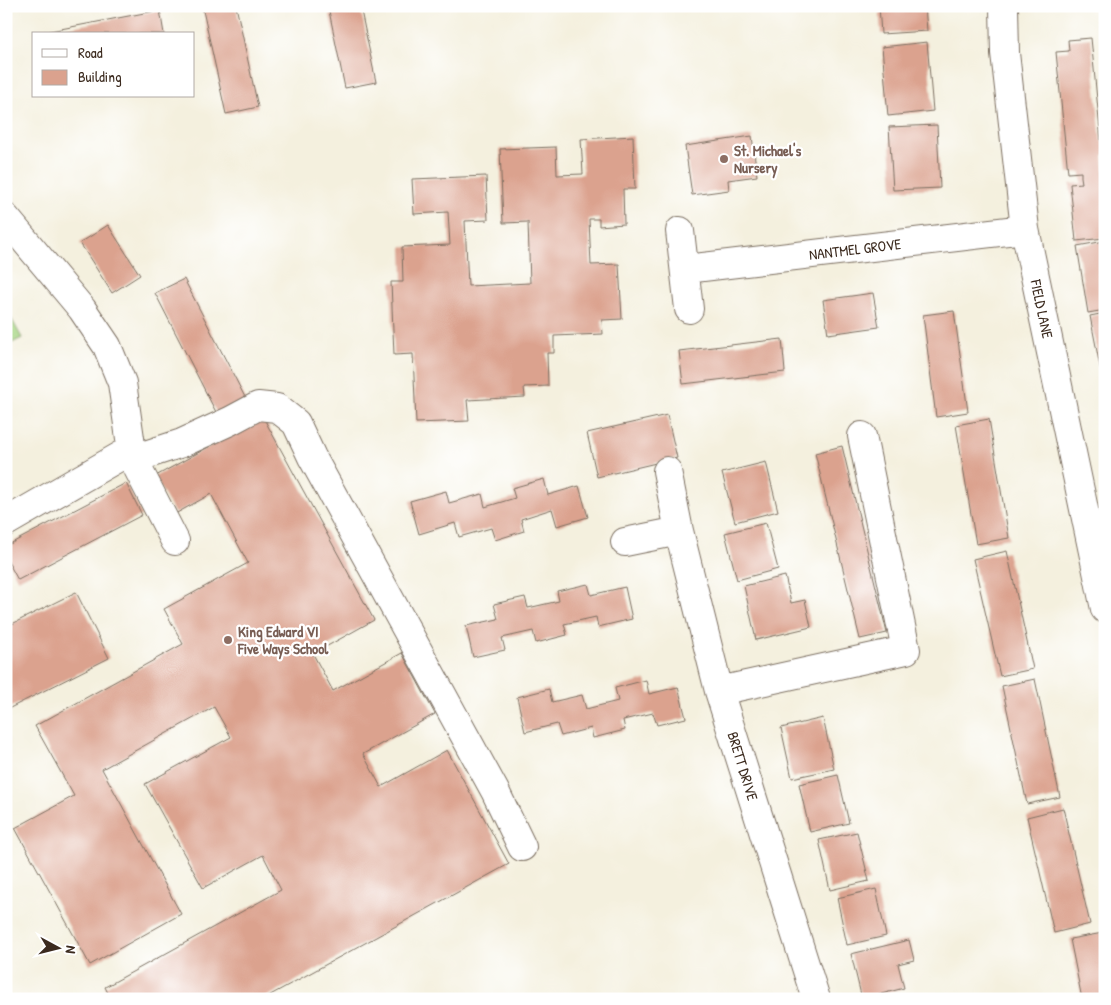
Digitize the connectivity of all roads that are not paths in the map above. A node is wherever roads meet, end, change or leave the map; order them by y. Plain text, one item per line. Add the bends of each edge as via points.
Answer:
1 (1004, 6) edge
2 (6, 218) edge
3 (1025, 229) junction
4 (680, 231) dead end
5 (686, 269) junction
6 (689, 309) dead end
7 (862, 436) dead end
8 (132, 455) junction
9 (667, 472) dead end
10 (6, 522) edge
11 (679, 531) junction
12 (175, 541) dead end
13 (625, 542) dead end
14 (1105, 608) edge
15 (719, 691) junction
16 (522, 847) dead end
17 (816, 999) edge

1 - 3 street, FIELD LANE via 1005,53
2 - 8 street via 82,309 107,346 122,383
3 - 5 street, NANTMEL GROVE
3 - 14 street, FIELD LANE
4 - 5 street
5 - 6 street
7 - 15 street via 906,650
8 - 10 street
8 - 12 street
8 - 16 street via 182,443 258,406 277,408 296,423 495,791
9 - 11 street, BRETT DRIVE
11 - 13 street
11 - 15 street, BRETT DRIVE
15 - 17 street, BRETT DRIVE

